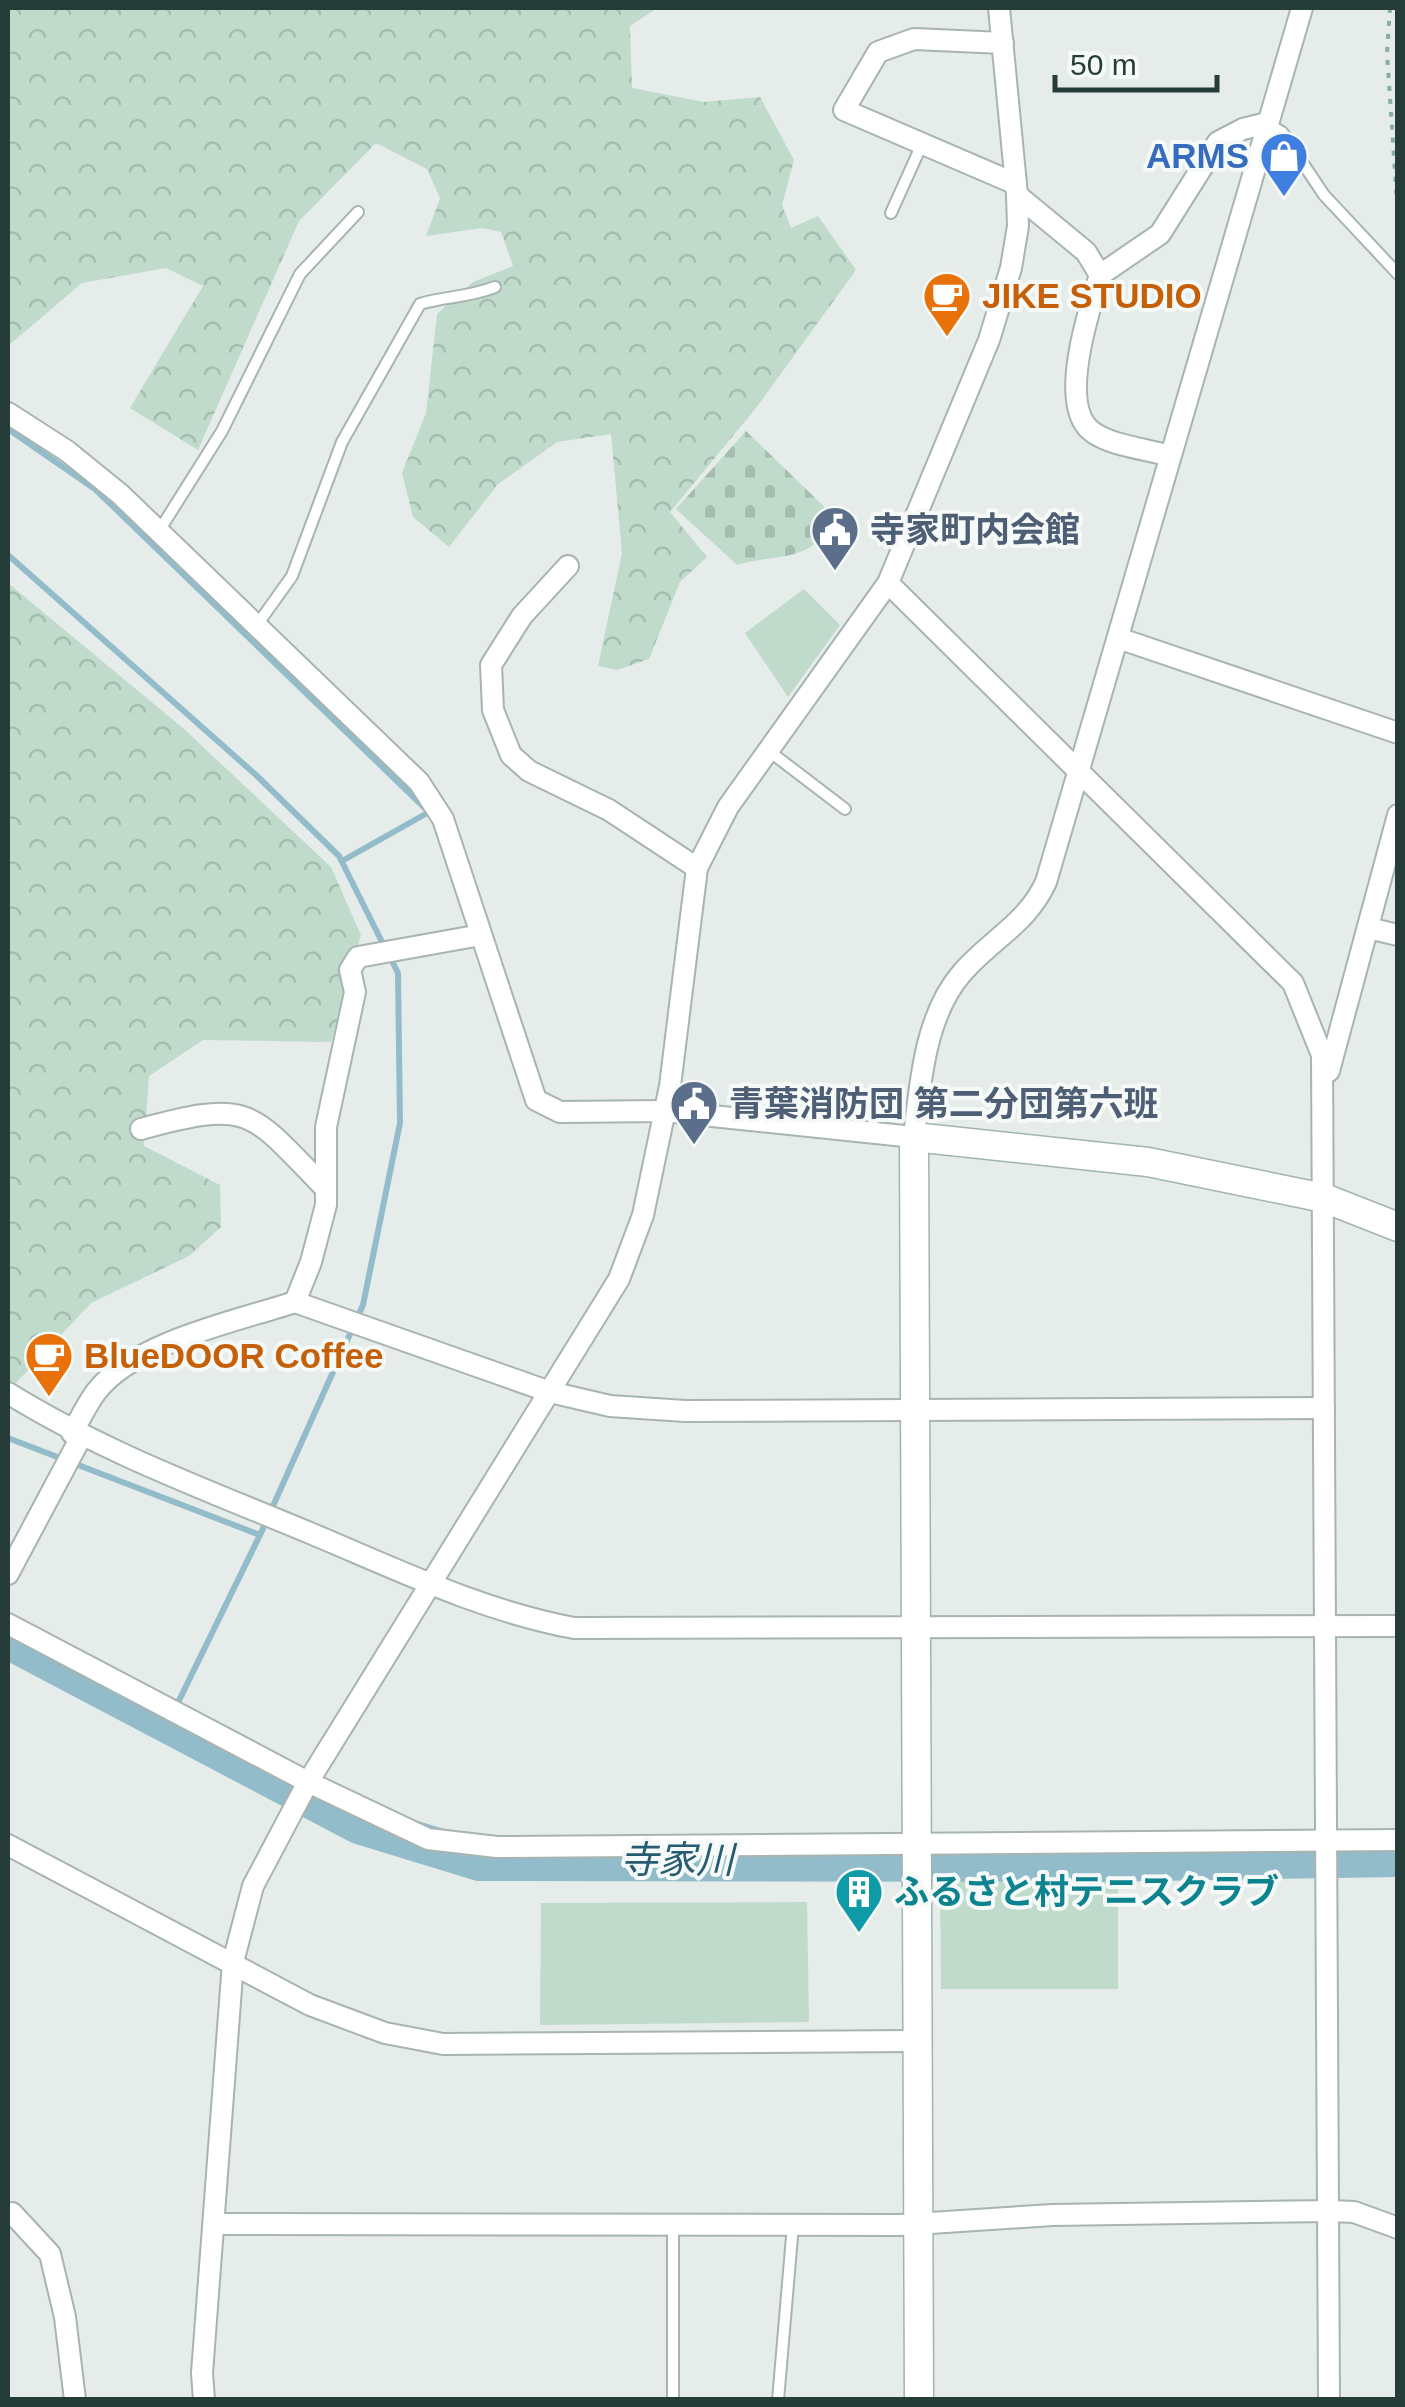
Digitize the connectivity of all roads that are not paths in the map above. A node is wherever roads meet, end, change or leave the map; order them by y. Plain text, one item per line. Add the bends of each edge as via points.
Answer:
1 (998, 8) edge
2 (1302, 8) edge
3 (1003, 43) junction
4 (1267, 123) junction
5 (922, 144) junction
6 (1016, 190) junction
7 (358, 212) dead end
8 (891, 214) dead end
9 (1398, 274) edge
10 (1100, 275) junction
11 (495, 287) dead end
12 (8, 414) edge
13 (1169, 456) junction
14 (159, 531) junction
15 (568, 566) dead end
16 (888, 583) junction
17 (257, 625) junction
18 (1118, 638) junction
19 (1398, 732) edge
20 (769, 751) junction
21 (1080, 771) junction
22 (845, 809) dead end
23 (1398, 816) edge
24 (697, 868) junction
25 (1368, 928) junction
26 (481, 935) junction
27 (1398, 935) edge
28 (1324, 1088) junction
29 (664, 1110) junction
30 (141, 1129) dead end
31 (914, 1137) junction
32 (326, 1189) junction
33 (1324, 1198) junction
34 (1398, 1227) edge
35 (294, 1302) junction
36 (8, 1392) edge
37 (550, 1392) junction
38 (1324, 1408) junction
39 (916, 1410) junction
40 (76, 1435) junction
41 (8, 1574) edge
42 (433, 1584) junction
43 (8, 1624) edge
44 (1326, 1626) junction
45 (1398, 1626) edge
46 (915, 1627) junction
47 (308, 1782) junction
48 (1398, 1840) edge
49 (8, 1845) edge
50 (1327, 1851) junction
51 (917, 1854) junction
52 (233, 1962) junction
53 (914, 2042) junction
54 (1330, 2211) junction
55 (12, 2214) dead end
56 (216, 2224) junction
57 (917, 2224) junction
58 (674, 2225) junction
59 (793, 2225) junction
60 (1398, 2228) edge
61 (74, 2400) edge
62 (204, 2400) edge
63 (674, 2400) edge
64 (778, 2400) edge
65 (919, 2400) edge
66 (1329, 2400) edge

1 - 3 street
2 - 4 street
3 - 5 street via 914,39 878,52 844,110
3 - 6 street
4 - 9 lane via 1282,132 1324,195
4 - 10 street via 1218,142 1160,234
4 - 13 street
5 - 6 street
5 - 8 lane
6 - 10 street via 1086,252
6 - 16 street via 1011,268 989,340
7 - 14 lane via 300,274 222,432
10 - 13 street via 1080,335 1077,395 1083,424 1095,434
11 - 17 lane via 420,304 342,442 292,576
12 - 14 street via 67,451
13 - 18 street
14 - 17 street
15 - 24 street via 522,616 491,665 493,710 510,754
16 - 20 street
16 - 21 street
17 - 26 street via 420,782 443,819
18 - 19 street
18 - 21 street
20 - 22 lane
20 - 24 street via 708,838
21 - 28 street via 1294,983 1318,1037
21 - 31 street via 1036,904 961,974 940,1010
23 - 25 street
24 - 29 street
25 - 27 street
25 - 28 street
26 - 29 street via 536,1100 560,1112
26 - 32 street via 358,957 350,970 356,992 326,1127
28 - 33 street
29 - 31 street
29 - 37 street via 632,1248
30 - 32 street via 234,1112 264,1125
31 - 33 street via 1148,1162
31 - 39 street
32 - 35 street via 311,1262
33 - 34 street
33 - 38 street
35 - 37 street
35 - 40 street via 186,1337 136,1362 98,1389
36 - 40 street
37 - 39 street via 610,1406 685,1411
37 - 42 street
38 - 39 street
38 - 44 street
39 - 46 street
40 - 41 street
40 - 42 street
42 - 46 street via 574,1628
42 - 47 street
43 - 47 street
44 - 45 street
44 - 46 street
44 - 50 street
46 - 51 street
47 - 51 street via 428,1839 497,1847
47 - 52 street via 254,1886
48 - 50 street
49 - 52 street
50 - 51 street
50 - 54 street
51 - 53 street
52 - 53 street via 310,2004 385,2033 443,2044
52 - 56 street
53 - 57 street
54 - 57 street
54 - 60 street
54 - 66 street
55 - 61 street via 50,2254
56 - 58 street
56 - 62 street
57 - 59 street
57 - 65 street
58 - 59 street
58 - 63 lane
59 - 64 lane

